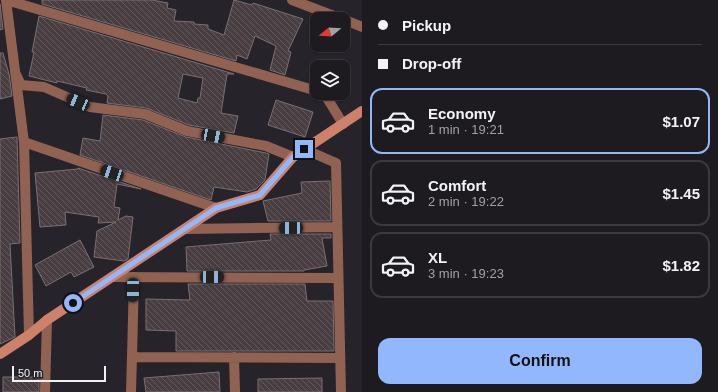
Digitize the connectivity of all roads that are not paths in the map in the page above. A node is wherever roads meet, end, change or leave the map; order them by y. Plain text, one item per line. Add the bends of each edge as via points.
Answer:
1 (6, 0) edge
2 (292, 0) edge
3 (324, 12) edge
4 (350, 22) edge
5 (362, 27) edge
6 (13, 66) junction
7 (310, 89) edge
8 (328, 100) edge
9 (362, 111) edge
10 (343, 124) junction
11 (24, 142) junction
12 (304, 149) junction
13 (293, 157) junction
14 (216, 208) junction
15 (337, 227) junction
16 (185, 229) junction
17 (112, 277) junction
18 (134, 277) junction
19 (338, 278) junction
20 (47, 320) junction
21 (29, 335) junction
22 (0, 354) edge
23 (132, 357) junction
24 (234, 358) junction
25 (340, 358) junction
26 (45, 392) edge
27 (131, 392) edge
28 (235, 392) edge
29 (340, 392) edge

1 - 6 street
1 - 7 street
2 - 3 street
4 - 5 street
6 - 11 street
6 - 13 street via 21,85 44,87 90,107 145,114 187,131 266,146
8 - 10 street
9 - 10 main road
10 - 12 main road
11 - 14 street
11 - 21 street
12 - 13 main road
12 - 15 street via 336,163
13 - 14 main road via 260,195
14 - 16 main road
15 - 16 street
15 - 19 street
16 - 17 main road
17 - 18 street
17 - 20 main road
18 - 19 street
18 - 23 street
19 - 25 street
20 - 21 main road
20 - 26 street
21 - 22 main road
23 - 24 street
23 - 27 street
24 - 25 street
24 - 28 street
25 - 29 street

